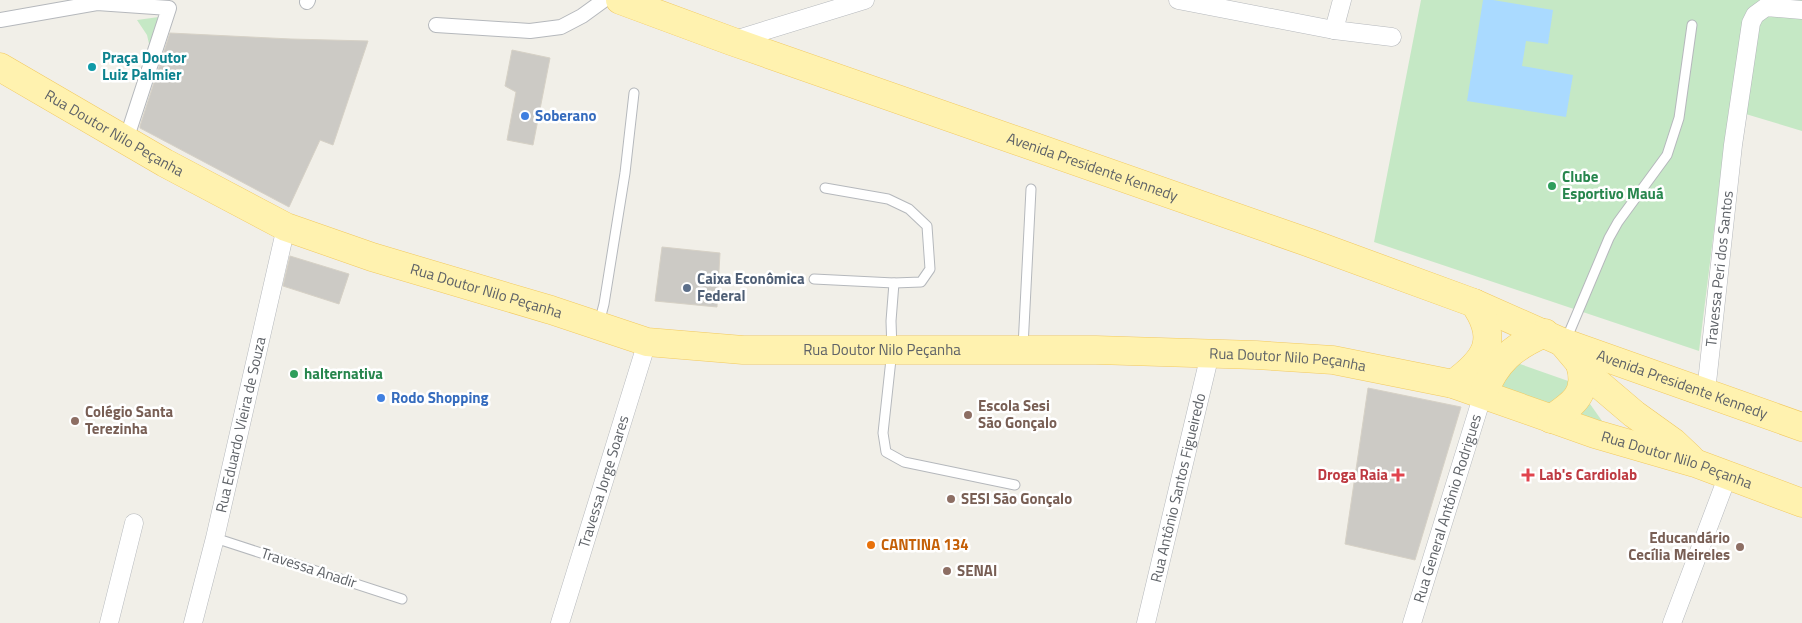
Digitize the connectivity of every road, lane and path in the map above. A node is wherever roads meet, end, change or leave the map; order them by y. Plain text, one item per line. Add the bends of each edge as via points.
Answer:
1 (604, 0) edge
2 (620, 0) edge
3 (865, 0) edge
4 (1178, 0) edge
5 (1342, 0) edge
6 (1802, 10) edge
7 (0, 20) edge
8 (436, 25) dead end
9 (1692, 25) dead end
10 (1334, 30) junction
11 (1392, 37) dead end
12 (731, 41) junction
13 (0, 67) edge
14 (634, 93) dead end
15 (126, 140) junction
16 (825, 188) dead end
17 (1031, 189) dead end
18 (286, 227) junction
19 (814, 279) dead end
20 (894, 283) junction
21 (1474, 304) junction
22 (598, 325) junction
23 (647, 342) junction
24 (1563, 346) junction
25 (892, 350) junction
26 (1023, 350) junction
27 (1210, 354) junction
28 (1453, 384) junction
29 (1706, 392) junction
30 (1483, 394) junction
31 (1551, 419) junction
32 (1802, 427) edge
33 (1695, 463) junction
34 (1728, 475) junction
35 (1015, 485) dead end
36 (1802, 503) edge
37 (134, 523) dead end
38 (215, 538) junction
39 (402, 599) dead end
40 (109, 623) edge
41 (193, 623) edge
42 (560, 623) edge
43 (1146, 623) edge
44 (1412, 623) edge
45 (1672, 623) edge

1 - 8 street via 561,27 530,31
2 - 12 main road, Avenida Presidente Kennedy
3 - 12 street
4 - 10 street
5 - 10 street
6 - 29 street, Travessa Peri dos Santos via 1766,7 1755,15 1751,23 1733,145
7 - 15 street via 97,3 169,8
9 - 24 lane via 1679,118 1666,155 1609,238
10 - 11 street
12 - 21 main road, Avenida Presidente Kennedy via 1310,243
13 - 15 main road, Rua Doutor Nilo Peçanha
14 - 22 lane via 625,173
15 - 18 main road, Rua Doutor Nilo Peçanha
16 - 20 lane via 888,199 909,209 927,226 930,269 921,282
17 - 26 lane
18 - 22 main road, Rua Doutor Nilo Peçanha via 372,257
18 - 38 street, Rua Eduardo Vieira de Souza
19 - 20 lane
20 - 25 lane
21 - 24 main road, Avenida Presidente Kennedy
21 - 28 main road via 1484,318 1488,343 1480,359
22 - 23 main road, Rua Doutor Nilo Peçanha
23 - 25 main road, Rua Doutor Nilo Peçanha via 743,350
23 - 42 street, Travessa Jorge Soares
24 - 29 main road, Avenida Presidente Kennedy
24 - 30 main road via 1530,340 1498,364
24 - 31 main road via 1584,376 1583,387 1568,407
24 - 33 main road, Avenida Presidente Kennedy via 1594,380
25 - 26 main road, Rua Doutor Nilo Peçanha
25 - 35 lane via 883,433 886,452 904,462
26 - 27 main road, Rua Doutor Nilo Peçanha
27 - 28 main road, Rua Doutor Nilo Peçanha via 1334,360
27 - 43 street, Rua Antônio Santos Figueiredo
28 - 30 main road, Rua Doutor Nilo Peçanha
29 - 32 main road, Avenida Presidente Kennedy
30 - 31 main road, Rua Doutor Nilo Peçanha
30 - 44 street, Rua General Antônio Rodrigues
31 - 33 main road, Rua Doutor Nilo Peçanha
33 - 34 main road, Rua Doutor Nilo Peçanha
34 - 36 main road, Rua Doutor Nilo Peçanha
34 - 45 street
37 - 40 street
38 - 39 lane, Travessa Anadir
38 - 41 street, Rua Eduardo Vieira de Souza

